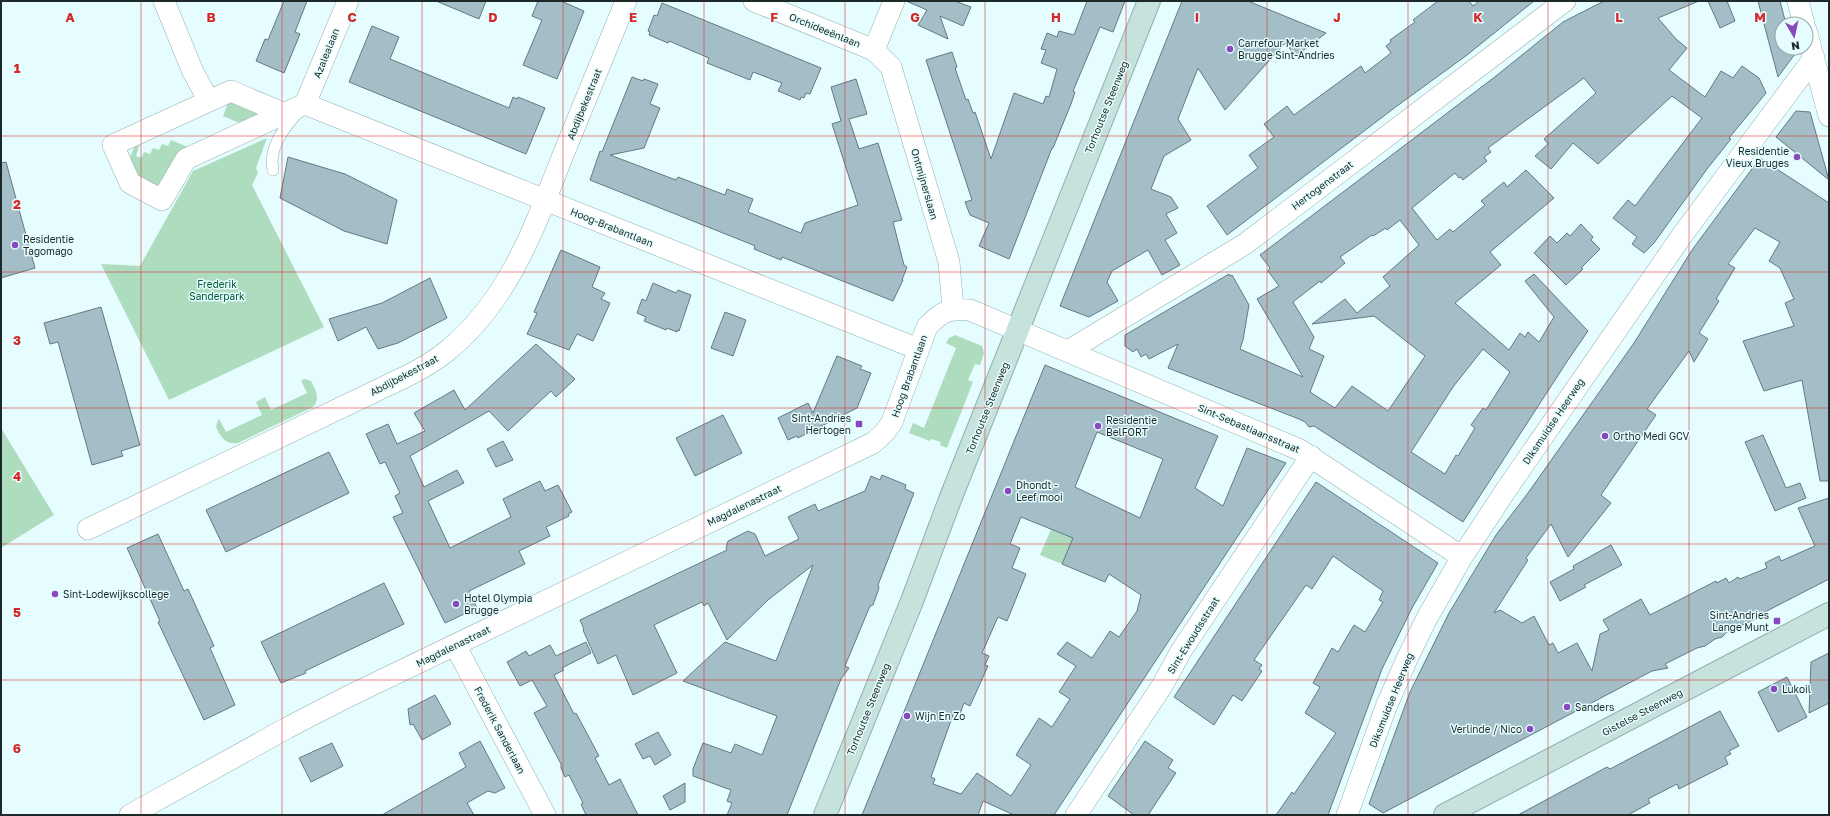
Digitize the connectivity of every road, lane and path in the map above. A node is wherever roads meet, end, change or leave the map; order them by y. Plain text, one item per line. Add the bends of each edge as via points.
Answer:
1 (164, 1) edge
2 (348, 1) edge
3 (626, 1) edge
4 (754, 1) edge
5 (894, 1) edge
6 (1149, 1) edge
7 (1565, 1) edge
8 (1798, 1) edge
9 (1802, 16) edge
10 (874, 50) junction
11 (1814, 58) joint
12 (209, 101) junction
13 (305, 104) junction
14 (285, 114) junction
15 (1829, 116) edge
16 (272, 170) dead end
17 (545, 200) junction
18 (953, 309) junction
19 (1018, 331) junction
20 (918, 349) junction
21 (1068, 351) junction
22 (886, 432) joint
23 (1311, 456) junction
24 (88, 529) dead end
25 (1462, 557) junction
26 (1829, 614) edge
27 (455, 645) junction
28 (1453, 813) edge
29 (130, 815) edge
30 (545, 815) edge
31 (825, 815) edge
32 (1076, 815) edge
33 (1347, 815) edge

1 - 12 street via 193,72
2 - 13 street, Azalealaan
3 - 17 street, Abdijbekestraat
4 - 10 street, Orchideeënlaan
5 - 10 street
6 - 19 main road, Torhoutse Steenweg
7 - 21 street, Hertogenstraat via 1244,244
8 - 9 street
10 - 18 street, Ontmijnerslaan via 891,67 949,262
11 - 15 street
11 - 25 street, Diksmuidse Heerweg via 1683,234
12 - 14 street via 231,91
12 - 14 street via 113,145 130,182 162,200 186,159
13 - 14 street
13 - 16 lane via 282,130 272,157
13 - 17 street, Hoog-Brabantlaan
17 - 20 street, Hoog-Brabantlaan
17 - 24 street, Abdijbekestraat via 512,274 472,328 443,354 406,376
18 - 19 street via 970,310
18 - 20 street, Hoog Brabantlaan via 938,315 927,326
19 - 21 street, Sint-Sebastiaansstraat
19 - 31 main road, Torhoutse Steenweg
20 - 22 street, Hoog Brabantlaan via 892,422
21 - 23 street, Sint-Sebastiaansstraat
22 - 27 street, Magdalenastraat via 873,443
23 - 25 street, Sint-Sebastiaansstraat
23 - 32 street, Sint-Ewoudsstraat
25 - 33 street, Diksmuidse Heerweg via 1426,618 1406,661
26 - 28 main road, Gistelse Steenweg
27 - 29 street, Magdalenastraat via 287,728
27 - 30 street, Frederik Sanderlaan

